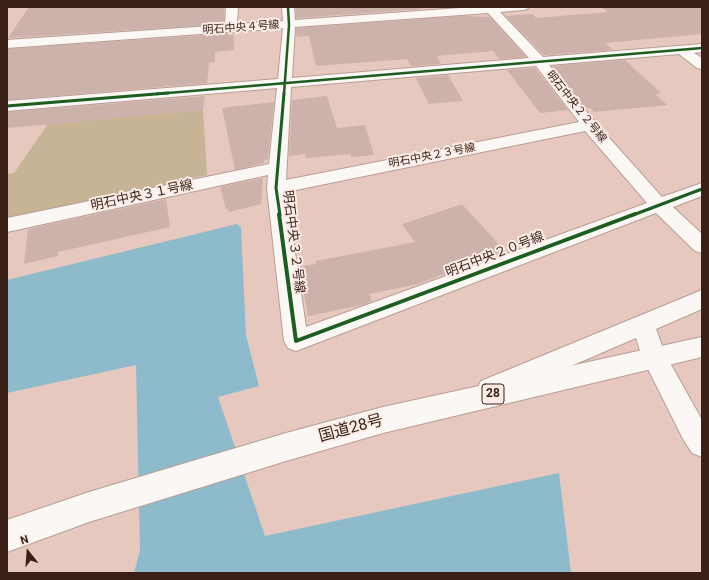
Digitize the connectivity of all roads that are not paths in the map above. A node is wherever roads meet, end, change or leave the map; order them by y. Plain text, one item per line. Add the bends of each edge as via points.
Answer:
1 (232, 7) edge
2 (288, 7) edge
3 (524, 7) edge
4 (474, 9) edge
5 (491, 9) junction
6 (289, 25) junction
7 (231, 29) junction
8 (7, 44) edge
9 (702, 48) edge
10 (681, 49) junction
11 (540, 61) junction
12 (702, 65) edge
13 (285, 84) junction
14 (7, 106) edge
15 (589, 125) junction
16 (277, 168) junction
17 (276, 188) junction
18 (702, 189) edge
19 (659, 205) junction
20 (7, 225) edge
21 (702, 246) edge
22 (702, 299) edge
23 (643, 324) junction
24 (296, 341) joint
25 (702, 347) edge
26 (654, 357) junction
27 (460, 402) junction
28 (702, 443) edge
29 (7, 536) edge

1 - 7 main road
2 - 6 main road, 明石中央３２号線
3 - 5 main road, 明石中央４号線
4 - 5 main road, 明石中央４号線
4 - 6 main road, 明石中央４号線
5 - 11 main road, 明石中央２２号線
6 - 7 main road, 明石中央４号線
6 - 13 main road, 明石中央３２号線
7 - 8 main road, 明石中央４号線
9 - 10 main road
10 - 11 main road
10 - 12 main road
11 - 13 main road
11 - 15 main road, 明石中央２２号線
13 - 14 main road
13 - 16 main road, 明石中央３２号線
15 - 17 main road, 明石中央２３号線
15 - 19 main road, 明石中央２２号線
16 - 17 main road, 明石中央３２号線
16 - 20 main road, 明石中央３１号線
17 - 24 main road, 明石中央３２号線
18 - 19 main road, 明石中央２０号線
19 - 21 main road, 明石中央２２号線
19 - 24 main road, 明石中央２０号線
22 - 23 main road
23 - 26 main road
23 - 27 main road
25 - 26 main road, 国道28号 / 28
26 - 27 main road, 国道28号 / 28
26 - 28 main road
27 - 29 main road, 国道28号 / 28 via 286,447 89,507

